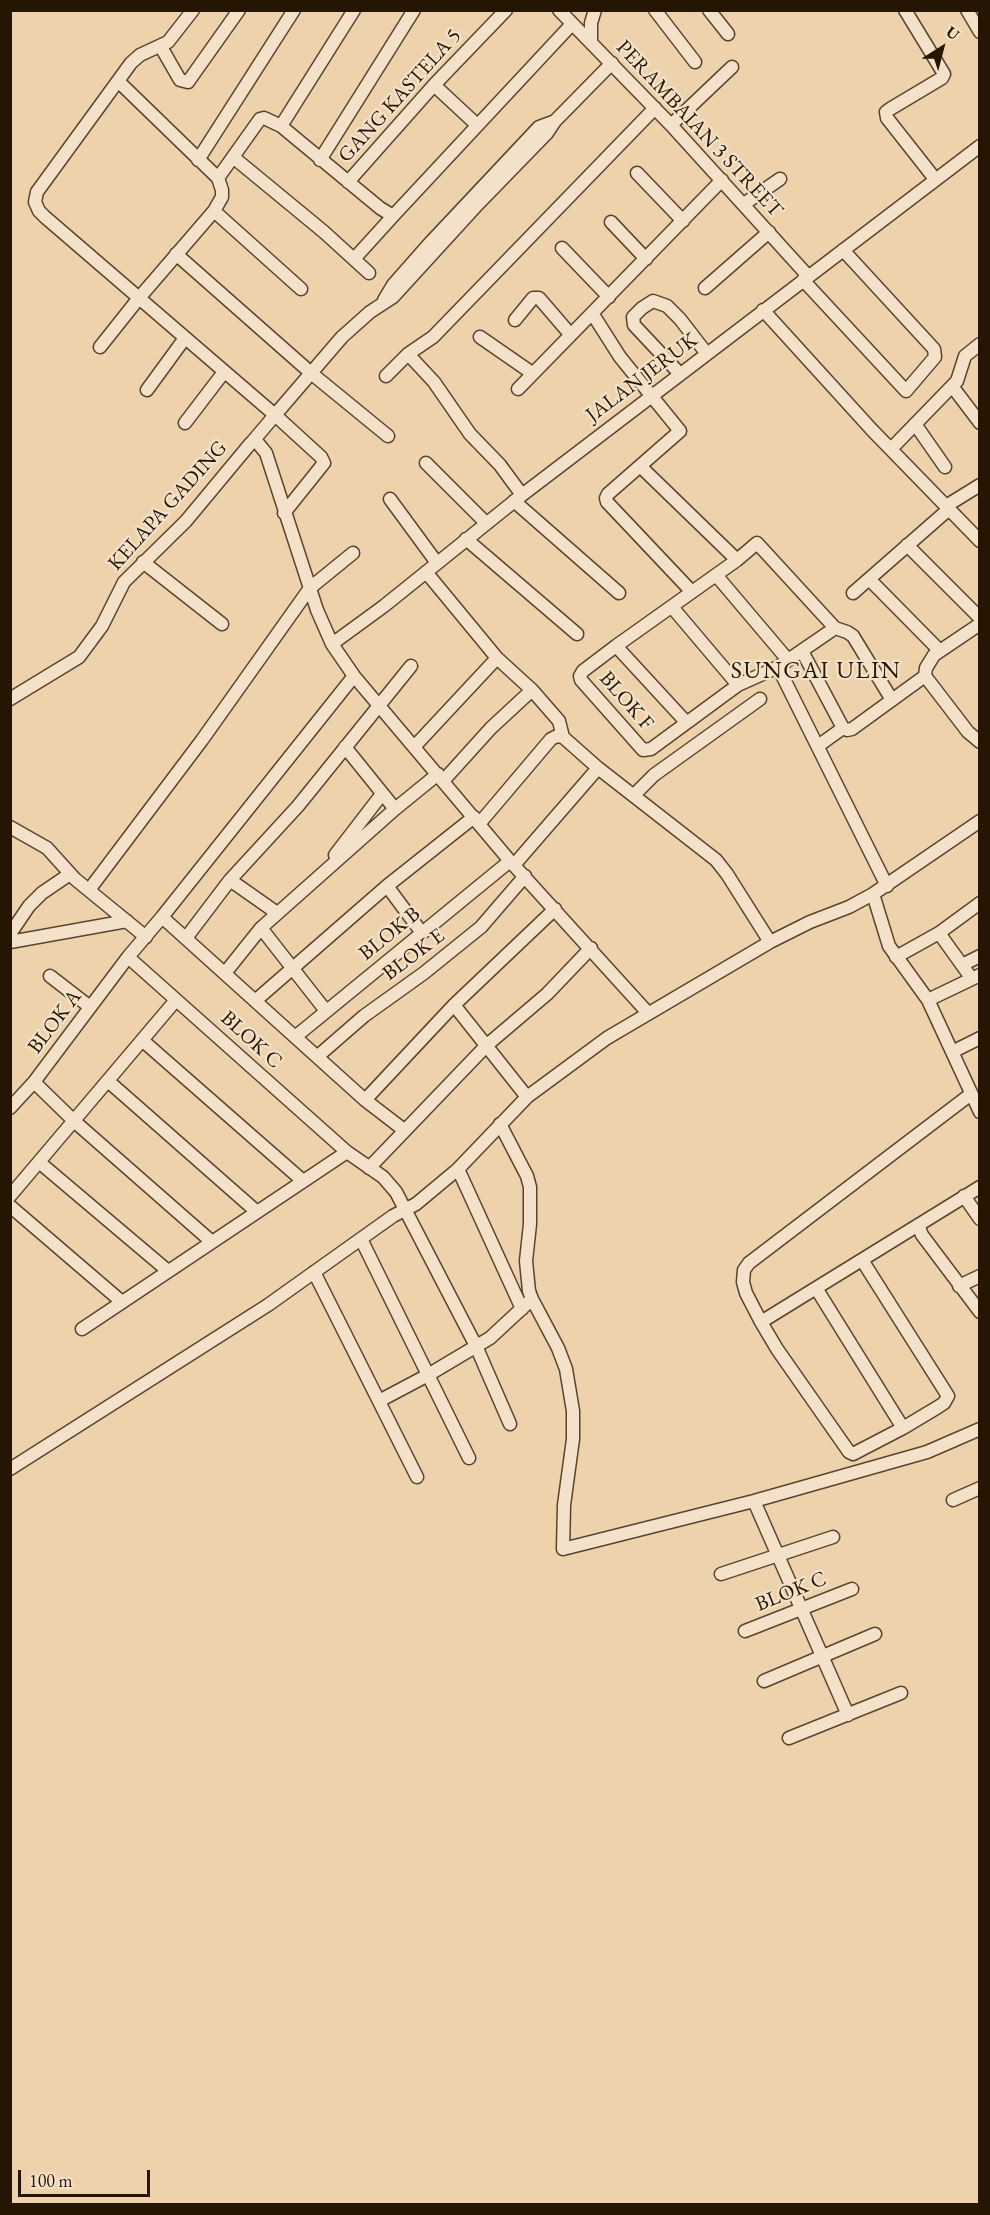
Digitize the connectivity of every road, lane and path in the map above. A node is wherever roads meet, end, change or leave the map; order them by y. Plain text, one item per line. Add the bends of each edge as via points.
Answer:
1 (193, 10) edge
2 (239, 10) edge
3 (294, 10) edge
4 (354, 10) edge
5 (414, 10) edge
6 (506, 10) edge
7 (559, 10) edge
8 (595, 10) edge
9 (655, 10) edge
10 (710, 10) edge
11 (905, 10) edge
12 (968, 10) edge
13 (572, 24) junction
14 (979, 31) edge
15 (728, 34) dead end
16 (591, 43) junction
17 (161, 46) junction
18 (695, 62) dead end
19 (612, 63) junction
20 (732, 67) dead end
21 (118, 81) junction
22 (434, 85) junction
23 (655, 108) junction
24 (476, 124) junction
25 (671, 125) junction
26 (281, 126) junction
27 (980, 146) edge
28 (233, 157) junction
29 (198, 160) junction
30 (320, 160) junction
31 (637, 173) dead end
32 (218, 178) junction
33 (780, 179) dead end
34 (935, 179) junction
35 (722, 180) junction
36 (348, 182) junction
37 (744, 204) junction
38 (214, 211) junction
39 (393, 216) junction
40 (683, 221) junction
41 (611, 222) dead end
42 (769, 232) junction
43 (562, 248) dead end
44 (843, 250) junction
45 (176, 254) junction
46 (354, 259) junction
47 (646, 259) junction
48 (369, 273) dead end
49 (806, 278) junction
50 (705, 288) dead end
51 (301, 289) dead end
52 (139, 297) junction
53 (609, 297) junction
54 (764, 310) junction
55 (592, 313) junction
56 (515, 320) dead end
57 (570, 334) junction
58 (480, 337) dead end
59 (184, 338) junction
60 (980, 345) edge
61 (100, 347) dead end
62 (408, 354) junction
63 (706, 354) junction
64 (224, 372) junction
65 (311, 373) junction
66 (532, 373) junction
67 (680, 374) junction
68 (386, 376) dead end
69 (952, 386) junction
70 (518, 389) dead end
71 (147, 390) dead end
72 (652, 396) junction
73 (275, 415) junction
74 (184, 423) dead end
75 (980, 423) edge
76 (915, 424) junction
77 (388, 436) dead end
78 (253, 441) junction
79 (891, 449) junction
80 (426, 463) dead end
81 (640, 466) junction
82 (945, 467) dead end
83 (980, 485) edge
84 (518, 498) junction
85 (390, 499) dead end
86 (947, 508) junction
87 (284, 513) junction
88 (486, 523) junction
89 (466, 539) junction
90 (980, 541) edge
91 (907, 546) junction
92 (353, 552) dead end
93 (737, 560) junction
94 (143, 562) junction
95 (437, 563) junction
96 (426, 572) junction
97 (716, 575) junction
98 (869, 579) junction
99 (310, 588) junction
100 (692, 592) junction
101 (619, 593) dead end
102 (853, 593) dead end
103 (672, 607) junction
104 (980, 618) edge
105 (222, 624) dead end
106 (980, 624) edge
107 (835, 628) junction
108 (577, 634) dead end
109 (332, 644) junction
110 (616, 646) junction
111 (802, 651) junction
112 (940, 651) junction
113 (497, 658) junction
114 (783, 663) junction
115 (411, 666) dead end
116 (354, 675) junction
117 (925, 676) junction
118 (738, 685) junction
119 (532, 690) junction
120 (10, 699) edge
121 (760, 699) dead end
122 (892, 700) junction
123 (379, 705) junction
124 (686, 722) junction
125 (843, 728) junction
126 (563, 737) junction
127 (980, 742) edge
128 (818, 746) junction
129 (345, 747) junction
130 (414, 747) junction
131 (598, 768) junction
132 (441, 777) junction
133 (382, 794) junction
134 (634, 795) junction
135 (395, 809) junction
136 (476, 820) junction
137 (980, 821) edge
138 (10, 827) edge
139 (512, 863) junction
140 (70, 874) junction
141 (525, 876) junction
142 (317, 878) junction
143 (230, 880) junction
144 (387, 886) junction
145 (887, 886) junction
146 (88, 890) junction
147 (873, 894) junction
148 (980, 903) edge
149 (555, 909) junction
150 (277, 913) junction
151 (162, 917) junction
152 (127, 921) junction
153 (261, 928) junction
154 (422, 933) junction
155 (939, 933) junction
156 (10, 934) edge
157 (146, 937) junction
158 (186, 938) junction
159 (10, 942) edge
160 (770, 942) junction
161 (591, 948) junction
162 (980, 956) edge
163 (128, 957) junction
164 (896, 957) junction
165 (962, 965) junction
166 (294, 969) junction
167 (225, 973) junction
168 (50, 976) dead end
169 (976, 977) edge
170 (176, 1000) junction
171 (928, 1000) junction
172 (255, 1001) junction
173 (454, 1005) junction
174 (90, 1006) junction
175 (326, 1011) junction
176 (648, 1013) junction
177 (295, 1037) junction
178 (980, 1038) edge
179 (142, 1040) junction
180 (487, 1045) junction
181 (952, 1052) junction
182 (318, 1056) junction
183 (108, 1081) junction
184 (34, 1082) junction
185 (971, 1094) junction
186 (527, 1097) junction
187 (365, 1100) junction
188 (10, 1108) edge
189 (980, 1112) edge
190 (74, 1121) junction
191 (500, 1124) junction
192 (404, 1130) junction
193 (347, 1152) junction
194 (39, 1162) junction
195 (369, 1168) junction
196 (458, 1169) junction
197 (303, 1181) junction
198 (980, 1187) edge
199 (10, 1196) edge
200 (964, 1196) junction
201 (10, 1206) edge
202 (406, 1208) junction
203 (257, 1212) junction
204 (980, 1219) edge
205 (918, 1225) junction
206 (362, 1239) junction
207 (212, 1242) junction
208 (862, 1260) junction
209 (168, 1271) junction
210 (314, 1272) junction
211 (980, 1276) edge
212 (959, 1286) junction
213 (816, 1288) junction
214 (532, 1299) junction
215 (122, 1302) junction
216 (522, 1309) junction
217 (980, 1312) edge
218 (761, 1322) junction
219 (82, 1329) dead end
220 (476, 1346) junction
221 (428, 1375) junction
222 (379, 1401) junction
223 (510, 1424) dead end
224 (903, 1428) junction
225 (980, 1429) edge
226 (469, 1458) dead end
227 (10, 1469) edge
228 (417, 1477) dead end
229 (980, 1488) edge
230 (953, 1500) dead end
231 (754, 1501) junction
232 (833, 1537) dead end
233 (778, 1555) junction
234 (721, 1574) dead end
235 (852, 1589) dead end
236 (801, 1608) junction
237 (745, 1631) dead end
238 (875, 1634) dead end
239 (822, 1656) junction
240 (764, 1681) dead end
241 (901, 1693) dead end
242 (848, 1715) junction
243 (789, 1738) dead end

1 - 17 street via 175,35
2 - 17 street via 188,82 180,80
3 - 29 street
4 - 26 street
5 - 30 street
6 - 22 street, GANG KASTELA 5
7 - 13 street, PERAMBAIAN 3 STREET
8 - 16 street
9 - 18 street
10 - 15 street
11 - 34 street via 944,74 886,112 886,118
12 - 14 street
13 - 16 street, PERAMBAIAN 3 STREET
13 - 24 street
16 - 19 street, PERAMBAIAN 3 STREET
17 - 21 street via 136,58
19 - 23 street, PERAMBAIAN 3 STREET
19 - 65 street via 547,133 475,201 399,290 342,337
20 - 25 street
21 - 29 street
21 - 52 street via 37,192 35,202 45,217
22 - 24 street
22 - 36 street, GANG KASTELA 5
23 - 25 street, PERAMBAIAN 3 STREET
23 - 62 street via 433,337
24 - 39 street
25 - 35 street, PERAMBAIAN 3 STREET
26 - 28 street via 261,117
26 - 30 street
27 - 34 street, JALAN JERUK
28 - 32 street
28 - 46 street
29 - 32 street
30 - 36 street
31 - 40 street
32 - 38 street via 222,197
33 - 37 street
34 - 44 street, JALAN JERUK
35 - 37 street, PERAMBAIAN 3 STREET
35 - 40 street
36 - 39 street
37 - 42 street, PERAMBAIAN 3 STREET
38 - 45 street
38 - 51 street
39 - 46 street
40 - 47 street
41 - 47 street
42 - 49 street, PERAMBAIAN 3 STREET
42 - 50 street
43 - 53 street
44 - 49 street, JALAN JERUK
44 - 49 street, PERAMBAIAN 3 STREET via 934,349 935,357 906,391
45 - 52 street
45 - 65 street
46 - 48 street
47 - 53 street
49 - 54 street, JALAN JERUK
52 - 59 street
52 - 61 street
53 - 55 street
54 - 63 street, JALAN JERUK
54 - 79 street
55 - 57 street
55 - 72 street via 612,347
56 - 57 street via 532,298 539,298
57 - 66 street
58 - 66 street
59 - 64 street
59 - 71 street
60 - 69 street via 965,356 960,376
62 - 68 street
62 - 84 street via 434,382 470,434 500,465
63 - 67 street, JALAN JERUK
63 - 67 street via 667,306 654,301 642,308 633,317 634,325
64 - 73 street
64 - 74 street
65 - 73 street
65 - 77 street
66 - 70 street
67 - 72 street, JALAN JERUK
69 - 75 street
69 - 76 street
72 - 81 street via 680,431
72 - 84 street, JALAN JERUK
73 - 78 street
73 - 87 street via 324,463
76 - 79 street
76 - 82 street
78 - 87 street, KELAPA GADING via 266,453
78 - 94 street, KELAPA GADING via 186,520
79 - 86 street
80 - 88 street
81 - 93 street
81 - 100 street via 608,494 607,502
83 - 86 street
84 - 88 street, JALAN JERUK
84 - 101 street
85 - 95 street
86 - 90 street
86 - 91 street
87 - 99 street, KELAPA GADING
88 - 89 street, JALAN JERUK
89 - 95 street, JALAN JERUK
89 - 108 street
91 - 98 street
91 - 104 street
92 - 99 street
93 - 97 street
93 - 107 street via 757,543
94 - 105 street
94 - 120 street, KELAPA GADING via 124,582 102,626 79,657
95 - 96 street, JALAN JERUK
96 - 109 street, JALAN JERUK
96 - 113 street
97 - 100 street
97 - 114 street
98 - 102 street
98 - 112 street
99 - 109 street, KELAPA GADING
99 - 146 street via 202,740
100 - 103 street
103 - 110 street
103 - 118 street
106 - 112 street
107 - 111 street
107 - 122 street via 853,636
109 - 116 street, KELAPA GADING
110 - 124 street
110 - 124 street, BLOK F via 583,670 581,680 643,750 651,749
111 - 114 street
111 - 125 street
112 - 117 street via 929,661
113 - 119 street
113 - 130 street
114 - 118 street
114 - 128 street
115 - 123 street
116 - 123 street, KELAPA GADING
116 - 151 street, BLOK A
117 - 122 street
117 - 127 street
118 - 124 street
119 - 126 street via 559,721
119 - 132 street
121 - 134 street via 654,775
122 - 125 street via 852,729
123 - 129 street
123 - 130 street, KELAPA GADING
125 - 128 street
126 - 131 street
126 - 136 street via 551,739
128 - 145 street
129 - 133 street
129 - 143 street via 298,806
130 - 132 street, KELAPA GADING
131 - 134 street
131 - 139 street, BLOK B
132 - 135 street
132 - 136 street, KELAPA GADING
133 - 135 street
133 - 142 street
134 - 160 street via 716,860
135 - 142 street
136 - 139 street, KELAPA GADING
136 - 144 street
137 - 145 street
138 - 140 street via 47,848
139 - 141 street, KELAPA GADING
139 - 154 street, BLOK B
140 - 146 street
140 - 156 street via 29,906
141 - 149 street, KELAPA GADING
141 - 182 street, BLOK E via 481,927
142 - 150 street
143 - 150 street
143 - 158 street
144 - 154 street
144 - 166 street
145 - 147 street
146 - 152 street
147 - 160 street
147 - 164 street
148 - 155 street
149 - 161 street, KELAPA GADING
149 - 173 street
150 - 153 street
151 - 157 street, BLOK A
151 - 158 street
152 - 157 street
152 - 159 street
153 - 166 street
153 - 167 street
154 - 175 street, BLOK B
155 - 164 street
155 - 165 street
157 - 163 street, BLOK A
158 - 167 street
160 - 176 street
161 - 176 street, KELAPA GADING
161 - 180 street via 547,994
162 - 165 street
163 - 170 street, BLOK C
163 - 174 street, BLOK A
164 - 171 street
165 - 169 street
166 - 172 street
166 - 175 street
167 - 172 street
168 - 174 street
169 - 171 street
170 - 179 street
170 - 193 street, BLOK C
171 - 181 street
172 - 177 street
173 - 180 street
173 - 187 street
174 - 184 street, BLOK A
175 - 177 street, BLOK B
176 - 186 street
177 - 182 street
178 - 181 street
179 - 183 street
179 - 197 street
180 - 186 street
180 - 192 street
181 - 185 street
182 - 187 street
183 - 190 street
183 - 203 street
184 - 188 street, BLOK A
184 - 190 street
185 - 189 street
185 - 218 street via 749,1263 743,1281
186 - 191 street
187 - 192 street
190 - 194 street
190 - 207 street
191 - 196 street
191 - 214 street via 530,1187 526,1262
192 - 195 street
193 - 195 street
193 - 197 street
194 - 199 street
194 - 209 street
195 - 202 street via 383,1177
196 - 202 street
196 - 216 street
197 - 203 street
198 - 200 street
200 - 204 street
200 - 205 street
201 - 215 street
202 - 206 street
202 - 220 street
203 - 207 street
205 - 208 street
205 - 212 street
206 - 210 street
206 - 221 street
207 - 209 street
208 - 213 street
208 - 224 street via 948,1396 938,1407
209 - 215 street
210 - 222 street
210 - 227 street via 258,1312
211 - 212 street
212 - 217 street
213 - 218 street
213 - 224 street
214 - 216 street
214 - 231 street via 566,1369 573,1411 563,1549
215 - 219 street
216 - 220 street
218 - 224 street via 849,1452 857,1453
220 - 221 street
220 - 223 street
221 - 222 street
221 - 226 street
222 - 228 street
225 - 231 street via 927,1452
229 - 230 street
231 - 233 street
232 - 233 street
233 - 234 street
233 - 236 street
235 - 236 street, BLOK C
236 - 237 street, BLOK C
236 - 239 street
238 - 239 street
239 - 240 street
239 - 242 street
241 - 242 street
242 - 243 street

